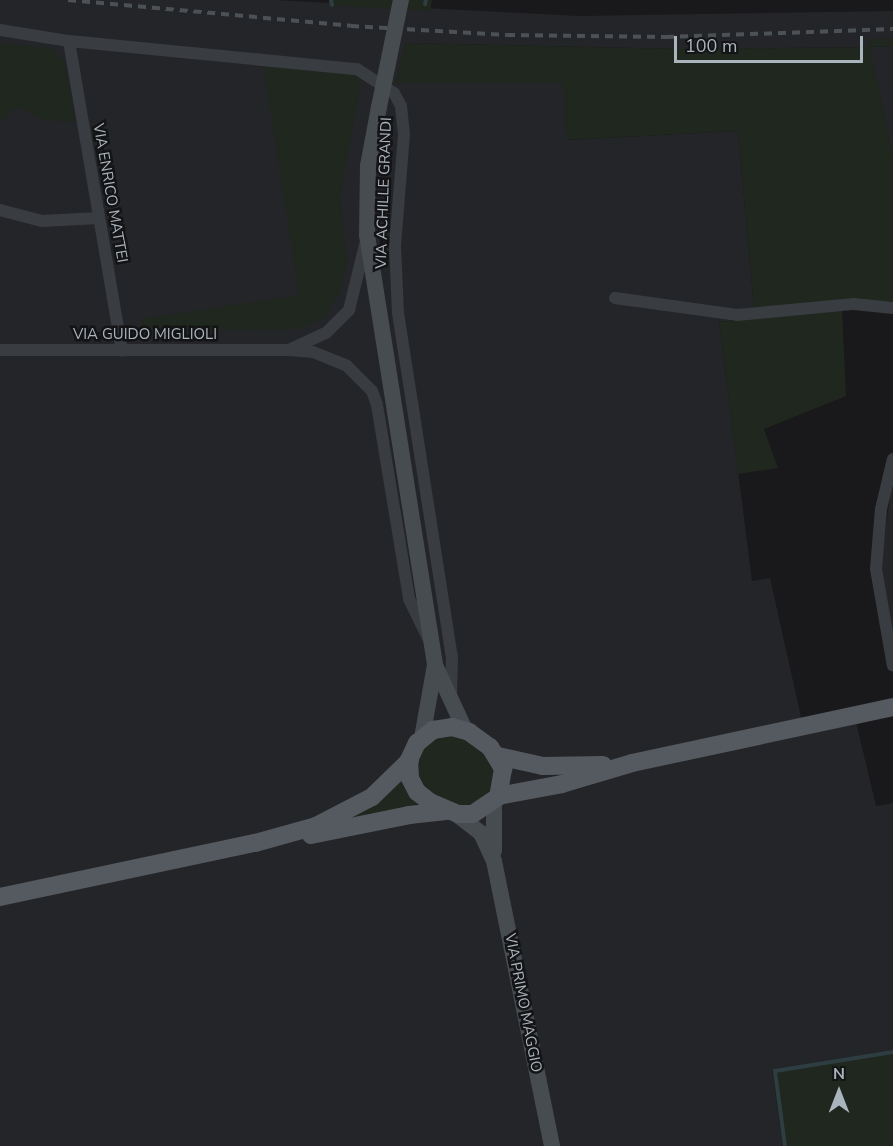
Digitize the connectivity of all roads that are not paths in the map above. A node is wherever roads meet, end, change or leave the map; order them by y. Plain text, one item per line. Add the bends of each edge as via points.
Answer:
1 (401, 0) edge
2 (0, 30) edge
3 (69, 41) junction
4 (0, 210) edge
5 (99, 218) junction
6 (367, 235) junction
7 (615, 298) dead end
8 (893, 308) edge
9 (0, 350) edge
10 (122, 350) junction
11 (290, 350) junction
12 (893, 459) edge
13 (432, 643) junction
14 (435, 665) junction
15 (893, 666) edge
16 (451, 698) junction
17 (893, 707) edge
18 (465, 730) junction
19 (422, 738) junction
20 (498, 756) junction
21 (410, 760) junction
22 (639, 761) junction
23 (496, 799) junction
24 (453, 812) junction
25 (255, 843) junction
26 (494, 861) junction
27 (0, 897) edge
28 (552, 1146) edge

1 - 6 main road, bridge via 368,166
2 - 3 street, VIA ACHILLE GRANDI
3 - 5 street, VIA ENRICO MATTEI
3 - 16 street, VIA ACHILLE GRANDI via 357,69 394,93 402,112 404,134 395,245 398,314 452,656
4 - 5 street via 53,221
5 - 10 street, VIA ENRICO MATTEI
6 - 11 street via 349,310 326,333
6 - 13 main road
7 - 8 street via 737,315 854,304
9 - 10 street, VIA GUIDO MIGLIOLI
10 - 11 street, VIA GUIDO MIGLIOLI
11 - 13 street, VIA GUIDO MIGLIOLI via 313,352 347,366 372,391 408,599
12 - 15 street via 881,509 876,569
13 - 14 main road
14 - 16 main road
14 - 19 main road
16 - 18 main road
17 - 22 main road
18 - 19 main road via 442,727
18 - 20 main road
19 - 21 main road
20 - 22 main road via 554,767
20 - 23 main road via 504,776
21 - 24 main road via 410,778 418,793
21 - 25 main road via 384,787 359,805 316,826
22 - 23 main road
23 - 24 main road via 477,813
23 - 26 main road, VIA PRIMO MAGGIO
24 - 25 main road via 409,815 349,829
24 - 26 main road, VIA PRIMO MAGGIO via 481,833
25 - 27 main road
26 - 28 main road, VIA PRIMO MAGGIO

